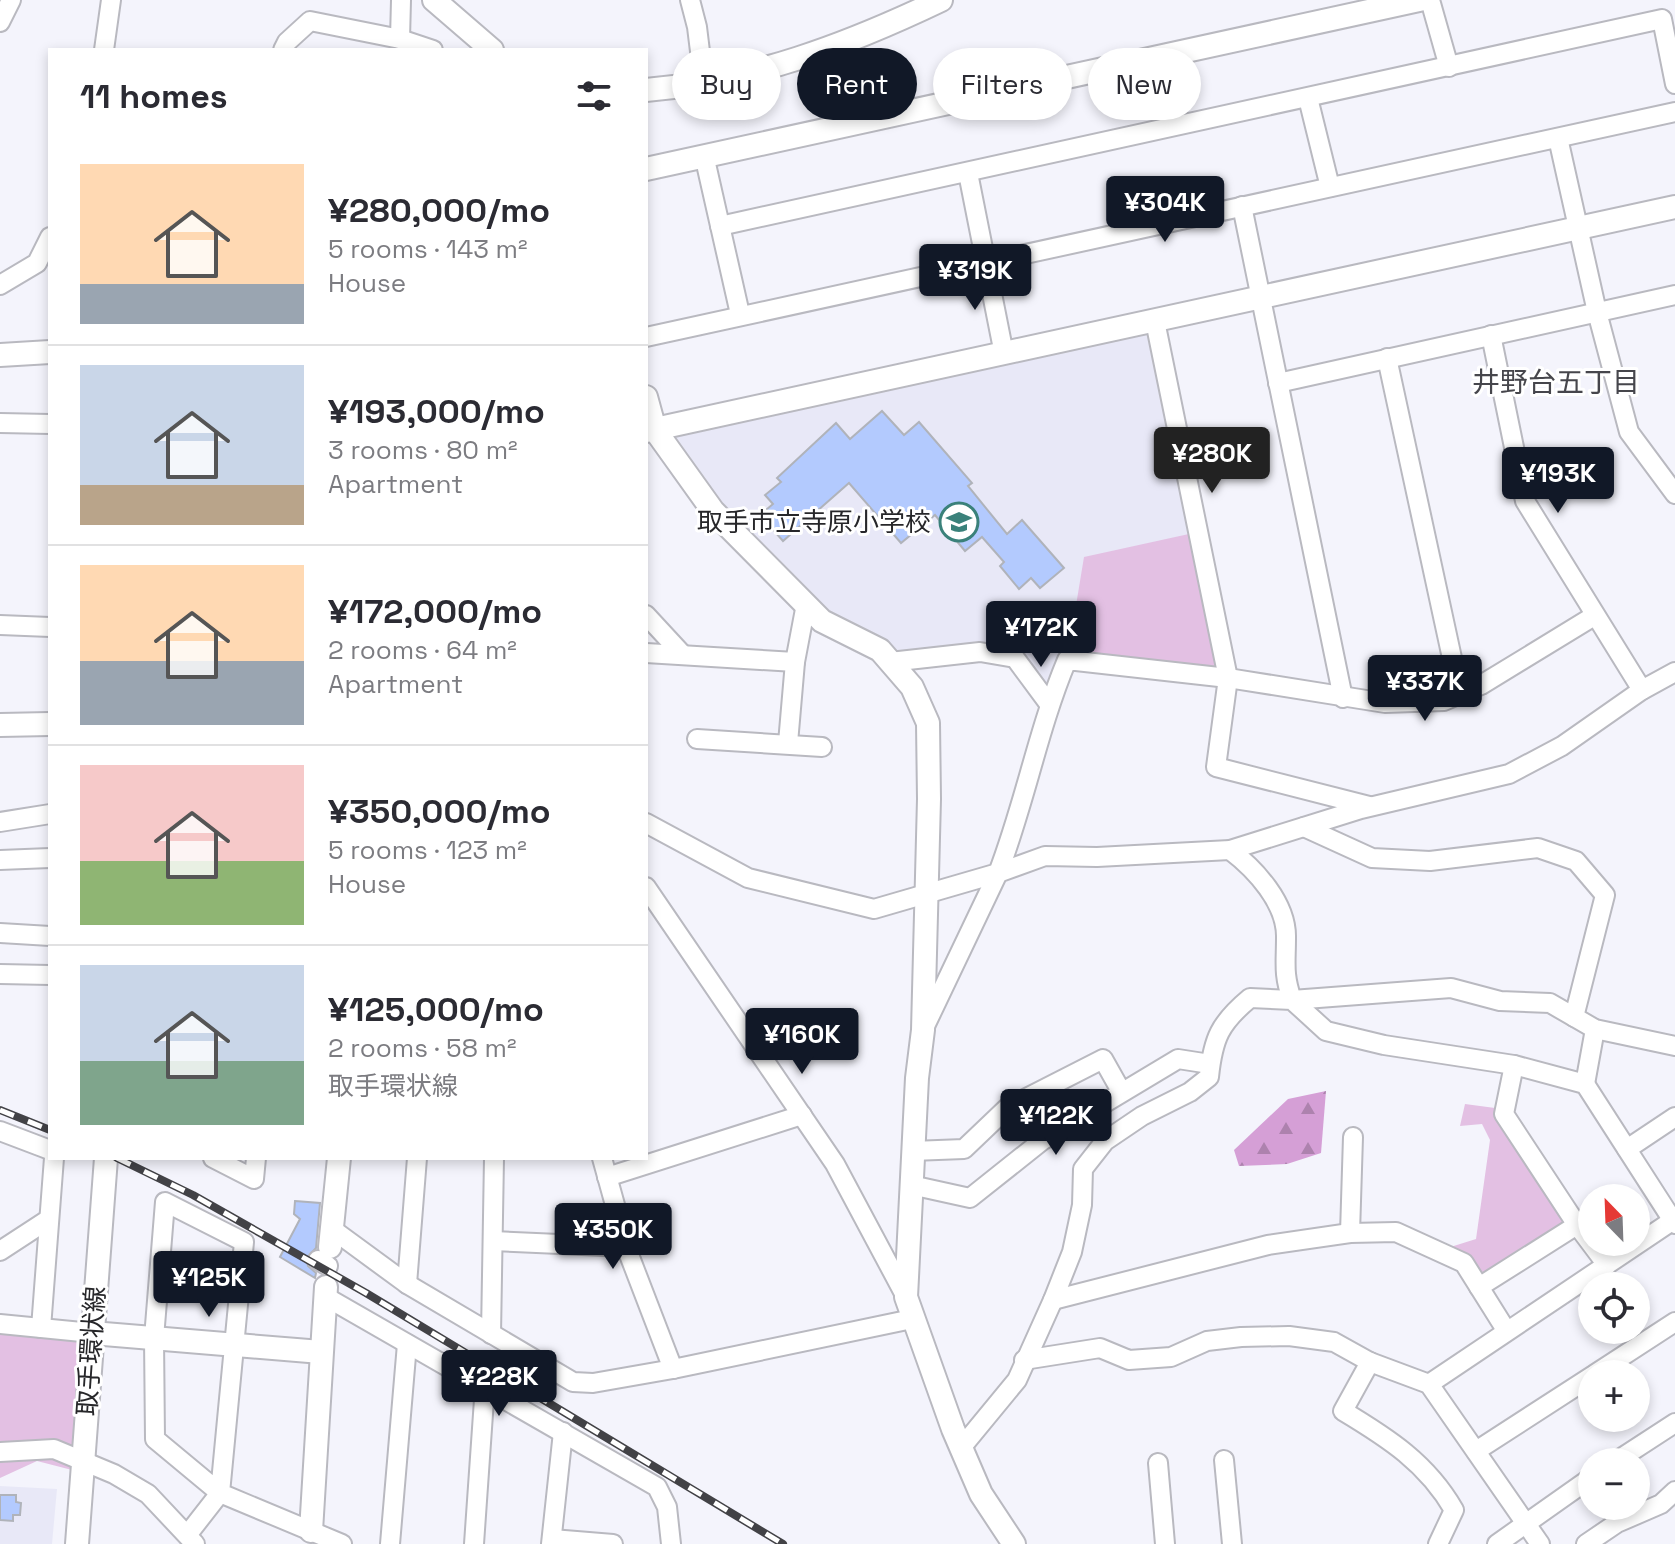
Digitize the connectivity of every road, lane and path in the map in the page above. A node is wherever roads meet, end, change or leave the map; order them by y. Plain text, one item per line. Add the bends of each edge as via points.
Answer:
1 (11, 0) edge
2 (111, 0) edge
3 (401, 0) edge
4 (434, 0) edge
5 (690, 0) edge
6 (941, 0) edge
7 (1419, 0) edge
8 (1430, 0) edge
9 (1342, 9) edge
10 (0, 22) edge
11 (400, 39) junction
12 (104, 48) edge
13 (284, 48) edge
14 (427, 48) edge
15 (490, 48) edge
16 (698, 48) edge
17 (781, 63) edge
18 (1449, 67) junction
19 (1675, 84) edge
20 (672, 87) edge
21 (648, 90) edge
22 (1308, 98) junction
23 (1675, 112) edge
24 (1558, 138) junction
25 (704, 155) junction
26 (648, 169) edge
27 (968, 173) junction
28 (1330, 187) junction
29 (1242, 206) junction
30 (1675, 207) edge
31 (720, 227) junction
32 (1578, 227) junction
33 (48, 241) edge
34 (987, 262) junction
35 (0, 285) edge
36 (1675, 295) edge
37 (1260, 296) junction
38 (1597, 312) junction
39 (740, 314) junction
40 (1155, 321) junction
41 (1491, 335) junction
42 (648, 337) edge
43 (48, 352) edge
44 (1004, 354) junction
45 (0, 355) edge
46 (1387, 358) junction
47 (1278, 383) junction
48 (0, 423) edge
49 (48, 424) edge
50 (650, 430) edge
51 (1675, 494) edge
52 (806, 604) junction
53 (1594, 616) junction
54 (648, 617) edge
55 (0, 625) edge
56 (48, 627) edge
57 (648, 653) edge
58 (683, 655) junction
59 (795, 662) junction
60 (890, 662) junction
61 (1675, 672) edge
62 (1228, 678) junction
63 (1642, 690) junction
64 (1460, 695) junction
65 (1343, 698) junction
66 (1049, 704) junction
67 (48, 724) edge
68 (0, 725) edge
69 (697, 739) dead end
70 (788, 743) junction
71 (822, 747) dead end
72 (1374, 807) junction
73 (48, 814) edge
74 (0, 822) edge
75 (648, 824) edge
76 (1304, 827) junction
77 (1230, 850) junction
78 (48, 858) edge
79 (0, 860) edge
80 (998, 873) junction
81 (648, 890) edge
82 (926, 895) junction
83 (0, 933) edge
84 (48, 936) edge
85 (0, 974) edge
86 (48, 975) edge
87 (1292, 1000) junction
88 (1574, 1017) junction
89 (1595, 1029) junction
90 (923, 1030) junction
91 (1675, 1046) edge
92 (1210, 1064) junction
93 (1514, 1065) junction
94 (1585, 1084) junction
95 (1121, 1091) junction
96 (802, 1115) junction
97 (1675, 1117) edge
98 (0, 1131) edge
99 (1353, 1137) dead end
100 (48, 1149) edge
101 (1627, 1149) junction
102 (912, 1151) junction
103 (54, 1160) edge
104 (106, 1160) edge
105 (217, 1160) edge
106 (256, 1160) edge
107 (339, 1160) edge
108 (417, 1160) edge
109 (494, 1160) edge
110 (603, 1160) edge
111 (607, 1177) junction
112 (911, 1185) junction
113 (49, 1219) junction
114 (1674, 1221) edge
115 (1577, 1225) junction
116 (1350, 1233) junction
117 (493, 1241) junction
118 (627, 1247) junction
119 (0, 1251) edge
120 (327, 1264) junction
121 (1607, 1265) junction
122 (407, 1284) junction
123 (1479, 1287) junction
124 (906, 1297) junction
125 (1053, 1300) junction
126 (912, 1319) junction
127 (1675, 1322) edge
128 (0, 1324) edge
129 (41, 1328) junction
130 (1506, 1330) junction
131 (92, 1333) junction
132 (491, 1334) junction
133 (154, 1338) junction
134 (235, 1343) junction
135 (407, 1344) junction
136 (321, 1352) junction
137 (1024, 1360) junction
138 (1617, 1360) edge
139 (1370, 1362) junction
140 (673, 1369) junction
141 (1429, 1384) junction
142 (485, 1385) junction
143 (1578, 1385) edge
144 (1675, 1423) edge
145 (563, 1432) junction
146 (961, 1448) junction
147 (1637, 1448) edge
148 (1476, 1451) junction
149 (0, 1452) edge
150 (1224, 1460) dead end
151 (83, 1461) junction
152 (1158, 1463) dead end
153 (1578, 1486) edge
154 (1675, 1491) edge
155 (220, 1493) junction
156 (1525, 1522) junction
157 (311, 1531) junction
158 (192, 1539) edge
159 (552, 1541) edge
160 (77, 1544) edge
161 (342, 1544) edge
162 (390, 1544) edge
163 (474, 1544) edge
164 (613, 1544) edge
165 (671, 1544) edge
166 (1014, 1544) edge
167 (1165, 1544) edge
168 (1232, 1544) edge
169 (1438, 1544) edge
170 (1497, 1544) edge
171 (1540, 1544) edge
172 (1586, 1544) edge

1 - 10 street
2 - 12 street
3 - 11 street
4 - 15 street
5 - 16 street
6 - 17 street via 835,49
7 - 9 street
8 - 18 street
9 - 25 street
11 - 13 street via 310,21
11 - 14 street
18 - 19 street via 1662,19
18 - 22 street
20 - 21 street
22 - 27 street
22 - 28 street
23 - 24 street
24 - 28 street
24 - 32 street
25 - 26 street
25 - 31 street
27 - 31 street
27 - 34 street
28 - 29 street
29 - 34 street
29 - 37 street
30 - 32 street
31 - 39 street
32 - 37 street
32 - 38 street
33 - 35 street via 37,263
34 - 39 street
34 - 44 street
36 - 38 street
37 - 40 street
37 - 47 street
38 - 41 street
38 - 51 street via 1629,432
39 - 42 street
40 - 44 street
40 - 62 street
41 - 46 street
41 - 53 street via 1525,501
43 - 45 street
44 - 50 street
46 - 47 street
46 - 64 street
47 - 65 street
48 - 49 street
50 - 52 street via 713,511
52 - 59 street
52 - 60 street via 822,621 880,650
53 - 63 street
53 - 64 street
54 - 58 street
55 - 56 street
57 - 58 street
58 - 59 street
59 - 70 street
60 - 66 street via 980,652 1015,658
60 - 82 street via 912,687 928,723
61 - 63 street
62 - 65 street
62 - 66 street via 1067,660
62 - 72 street via 1216,767
63 - 72 street via 1562,746 1509,774
64 - 65 street via 1400,703
66 - 80 street via 1021,813
67 - 68 street
69 - 70 street
70 - 71 street
72 - 76 street
73 - 74 street
75 - 82 street via 761,882 874,909
76 - 77 street
76 - 88 street via 1372,858 1430,861 1538,848 1576,861 1605,895
77 - 80 street via 1045,856
77 - 87 street via 1268,884 1287,934 1283,973
78 - 79 street
80 - 82 street
80 - 90 street
81 - 96 street
82 - 90 street
83 - 84 street
85 - 86 street
87 - 88 street via 1451,988 1500,1001 1550,1003
87 - 92 street via 1250,998 1229,1015 1212,1045
87 - 93 street via 1326,1031
88 - 89 street
89 - 91 street
89 - 94 street
90 - 102 street
92 - 95 street via 1178,1059
92 - 125 street via 1209,1077 1105,1141 1083,1169 1072,1252
93 - 94 street
93 - 115 street via 1504,1114
94 - 101 street
95 - 102 street via 1103,1059 1007,1108 964,1149
95 - 112 street via 1043,1140 970,1198
96 - 111 street
96 - 124 street via 835,1164
97 - 101 street
98 - 100 street
99 - 116 street
101 - 114 street
102 - 112 street
103 - 113 street
104 - 131 street, 取手環状線
105 - 106 street via 254,1179
107 - 120 street
108 - 122 street
109 - 117 street
110 - 111 street
111 - 118 street
112 - 124 street
113 - 119 street
113 - 129 street
114 - 121 street
115 - 121 street
115 - 123 street
116 - 123 street via 1396,1232 1464,1263
116 - 125 street via 1268,1245
117 - 118 street
117 - 132 street
118 - 140 street
120 - 122 street
120 - 135 street
120 - 136 street
121 - 130 street
122 - 132 street
123 - 130 street
124 - 126 street
125 - 137 street
126 - 140 street
126 - 146 street
127 - 138 street
128 - 129 street
129 - 131 street
130 - 141 street
131 - 133 street
131 - 151 street, 取手環状線
132 - 140 street via 573,1382
133 - 134 street
133 - 134 street via 165,1202 244,1242
133 - 155 street via 155,1439
134 - 136 street
134 - 155 street
135 - 142 street
135 - 162 street
136 - 157 street
137 - 139 street via 1100,1348 1129,1360 1171,1357 1207,1341 1289,1336 1334,1342
137 - 146 street via 1017,1380
139 - 141 street
139 - 169 street via 1343,1411 1397,1443 1440,1485 1454,1510
141 - 148 street
142 - 145 street
142 - 163 street
143 - 148 street
144 - 147 street
145 - 159 street
145 - 165 street via 657,1487 667,1507
146 - 166 street via 981,1494
148 - 156 street
149 - 151 street via 54,1449
150 - 168 street
151 - 158 street via 148,1494
151 - 160 street, 取手環状線
152 - 167 street
153 - 156 street
154 - 172 street via 1661,1504
155 - 157 street
155 - 158 street
156 - 170 street
156 - 171 street
157 - 161 street
159 - 164 street

